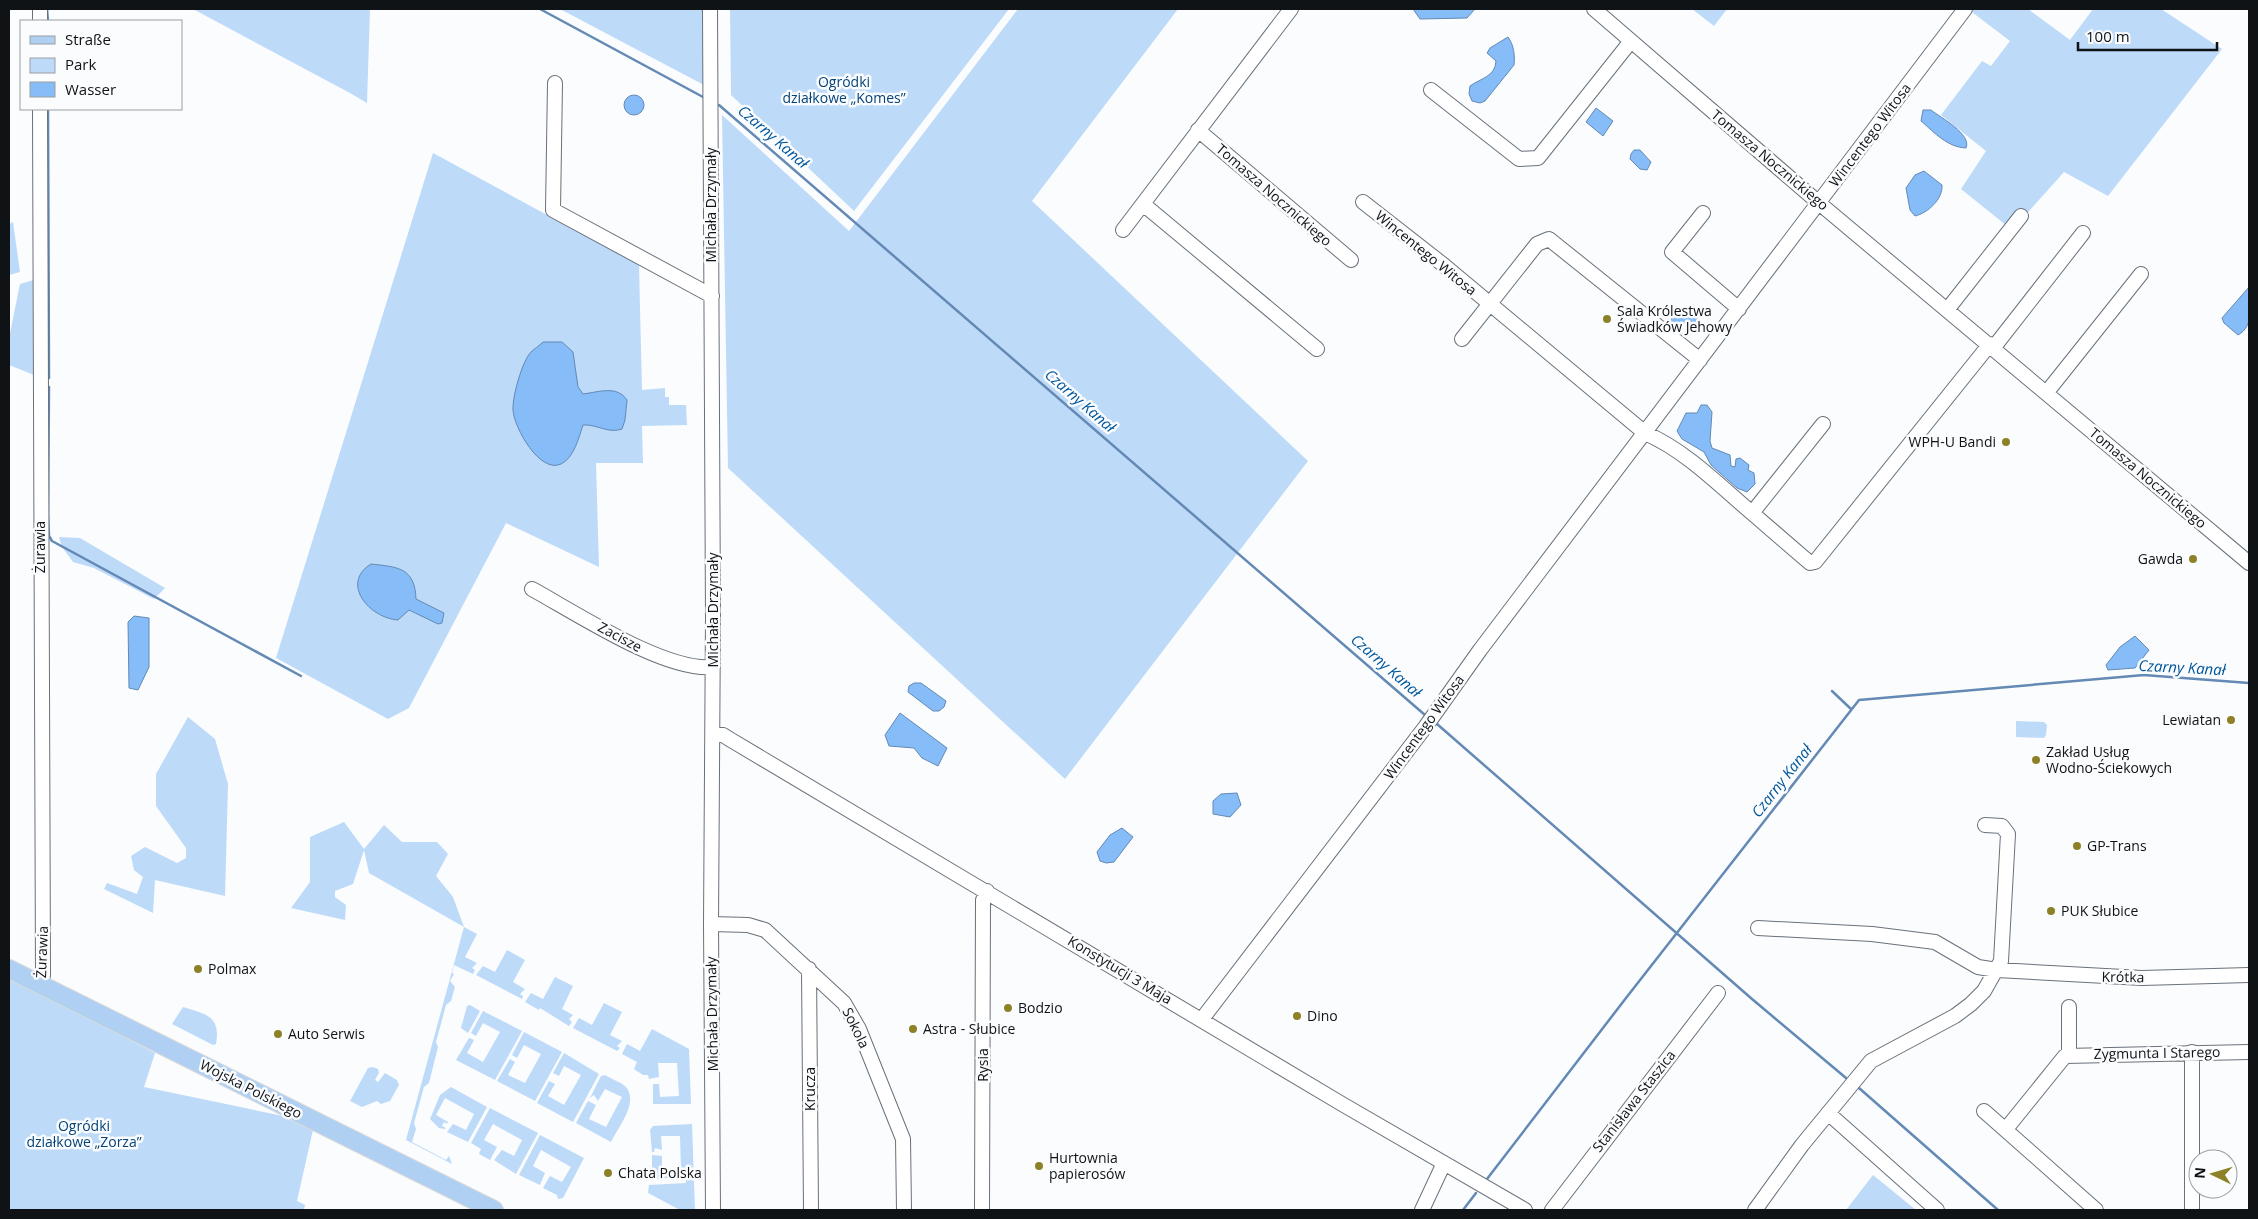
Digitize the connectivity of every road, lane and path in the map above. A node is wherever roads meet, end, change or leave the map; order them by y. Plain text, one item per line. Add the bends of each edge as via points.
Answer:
1 (710, 9) edge
2 (1291, 9) edge
3 (1594, 9) edge
4 (1965, 9) edge
5 (1631, 41) junction
6 (555, 83) dead end
7 (1431, 90) dead end
8 (40, 110) edge
9 (1198, 130) junction
10 (1363, 202) dead end
11 (1819, 203) junction
12 (1143, 204) junction
13 (1703, 213) dead end
14 (2021, 216) dead end
15 (1123, 230) dead end
16 (2084, 232) dead end
17 (1351, 260) dead end
18 (2140, 274) dead end
19 (712, 296) junction
20 (1490, 303) junction
21 (1739, 309) junction
22 (1947, 310) junction
23 (1462, 339) dead end
24 (1992, 346) junction
25 (1317, 349) dead end
26 (1700, 360) junction
27 (2047, 392) junction
28 (1823, 424) dead end
29 (1645, 433) junction
30 (1752, 513) junction
31 (2249, 563) edge
32 (532, 589) dead end
33 (713, 667) junction
34 (713, 734) junction
35 (1985, 825) dead end
36 (987, 891) junction
37 (711, 924) junction
38 (1758, 928) dead end
39 (9, 969) edge
40 (808, 969) junction
41 (1997, 970) junction
42 (2249, 975) edge
43 (41, 985) junction
44 (1718, 992) dead end
45 (2069, 1007) dead end
46 (1202, 1019) junction
47 (2192, 1052) junction
48 (2249, 1052) edge
49 (2067, 1056) junction
50 (1984, 1111) dead end
51 (1828, 1113) junction
52 (2006, 1129) junction
53 (1444, 1162) junction
54 (1520, 1209) edge
55 (494, 1210) edge
56 (713, 1210) edge
57 (811, 1210) edge
58 (904, 1210) edge
59 (982, 1210) edge
60 (1422, 1210) edge
61 (1552, 1210) edge
62 (1755, 1210) edge
63 (1937, 1210) edge
64 (2096, 1210) edge
65 (2192, 1210) edge

1 - 19 street, Michała Drzymały
2 - 9 street
3 - 5 street, Tomasza Nocznickiego
4 - 11 street, Wincentego Witosa
5 - 7 street via 1538,158 1519,159
5 - 11 street, Tomasza Nocznickiego
6 - 19 street via 553,210
8 - 43 street, Żurawia via 40,582 44,768
9 - 12 street
9 - 17 street, Tomasza Nocznickiego
10 - 20 street, Wincentego Witosa
11 - 21 street, Wincentego Witosa
11 - 22 street, Tomasza Nocznickiego
12 - 15 street
12 - 25 street
13 - 21 street via 1672,252
14 - 22 street
16 - 24 street
18 - 27 street
19 - 33 street, Michała Drzymały
20 - 23 street, Wincentego Witosa
20 - 26 street, Wincentego Witosa via 1537,244 1549,239
20 - 29 street, Wincentego Witosa
21 - 26 street, Wincentego Witosa
22 - 24 street, Tomasza Nocznickiego
24 - 27 street, Tomasza Nocznickiego
24 - 30 street via 1815,562 1810,563
26 - 29 street, Wincentego Witosa
27 - 31 street, Tomasza Nocznickiego
28 - 30 street
29 - 30 street via 1697,466
29 - 46 street, Wincentego Witosa
32 - 33 street, Zacisze via 651,654 700,668
33 - 34 street, Michała Drzymały
34 - 36 street, Konstytucji 3 Maja via 723,735
34 - 37 street, Michała Drzymały
35 - 41 street via 2002,826 2008,834 2002,948
36 - 46 street, Konstytucji 3 Maja
36 - 59 street, Rysia via 983,900
37 - 40 street, Sokola via 748,924 765,930
37 - 56 street, Michała Drzymały
38 - 41 street, Krótka via 1872,934 1935,942 1978,967
39 - 43 main road, Wojska Polskiego
40 - 57 street, Krucza
40 - 58 street, Sokola via 844,1003 859,1029 903,1139
41 - 42 street, Krótka via 2142,978
41 - 51 street via 1971,1004 1871,1061
43 - 55 main road, Wojska Polskiego
44 - 61 street, Stanisława Staszica
45 - 49 street
46 - 53 street, Konstytucji 3 Maja
47 - 48 street, Zygmunta I Starego
47 - 49 street, Zygmunta I Starego
47 - 65 street
49 - 52 street
50 - 52 street
51 - 62 street
51 - 63 street
52 - 64 street
53 - 54 street, Konstytucji 3 Maja
53 - 60 street

